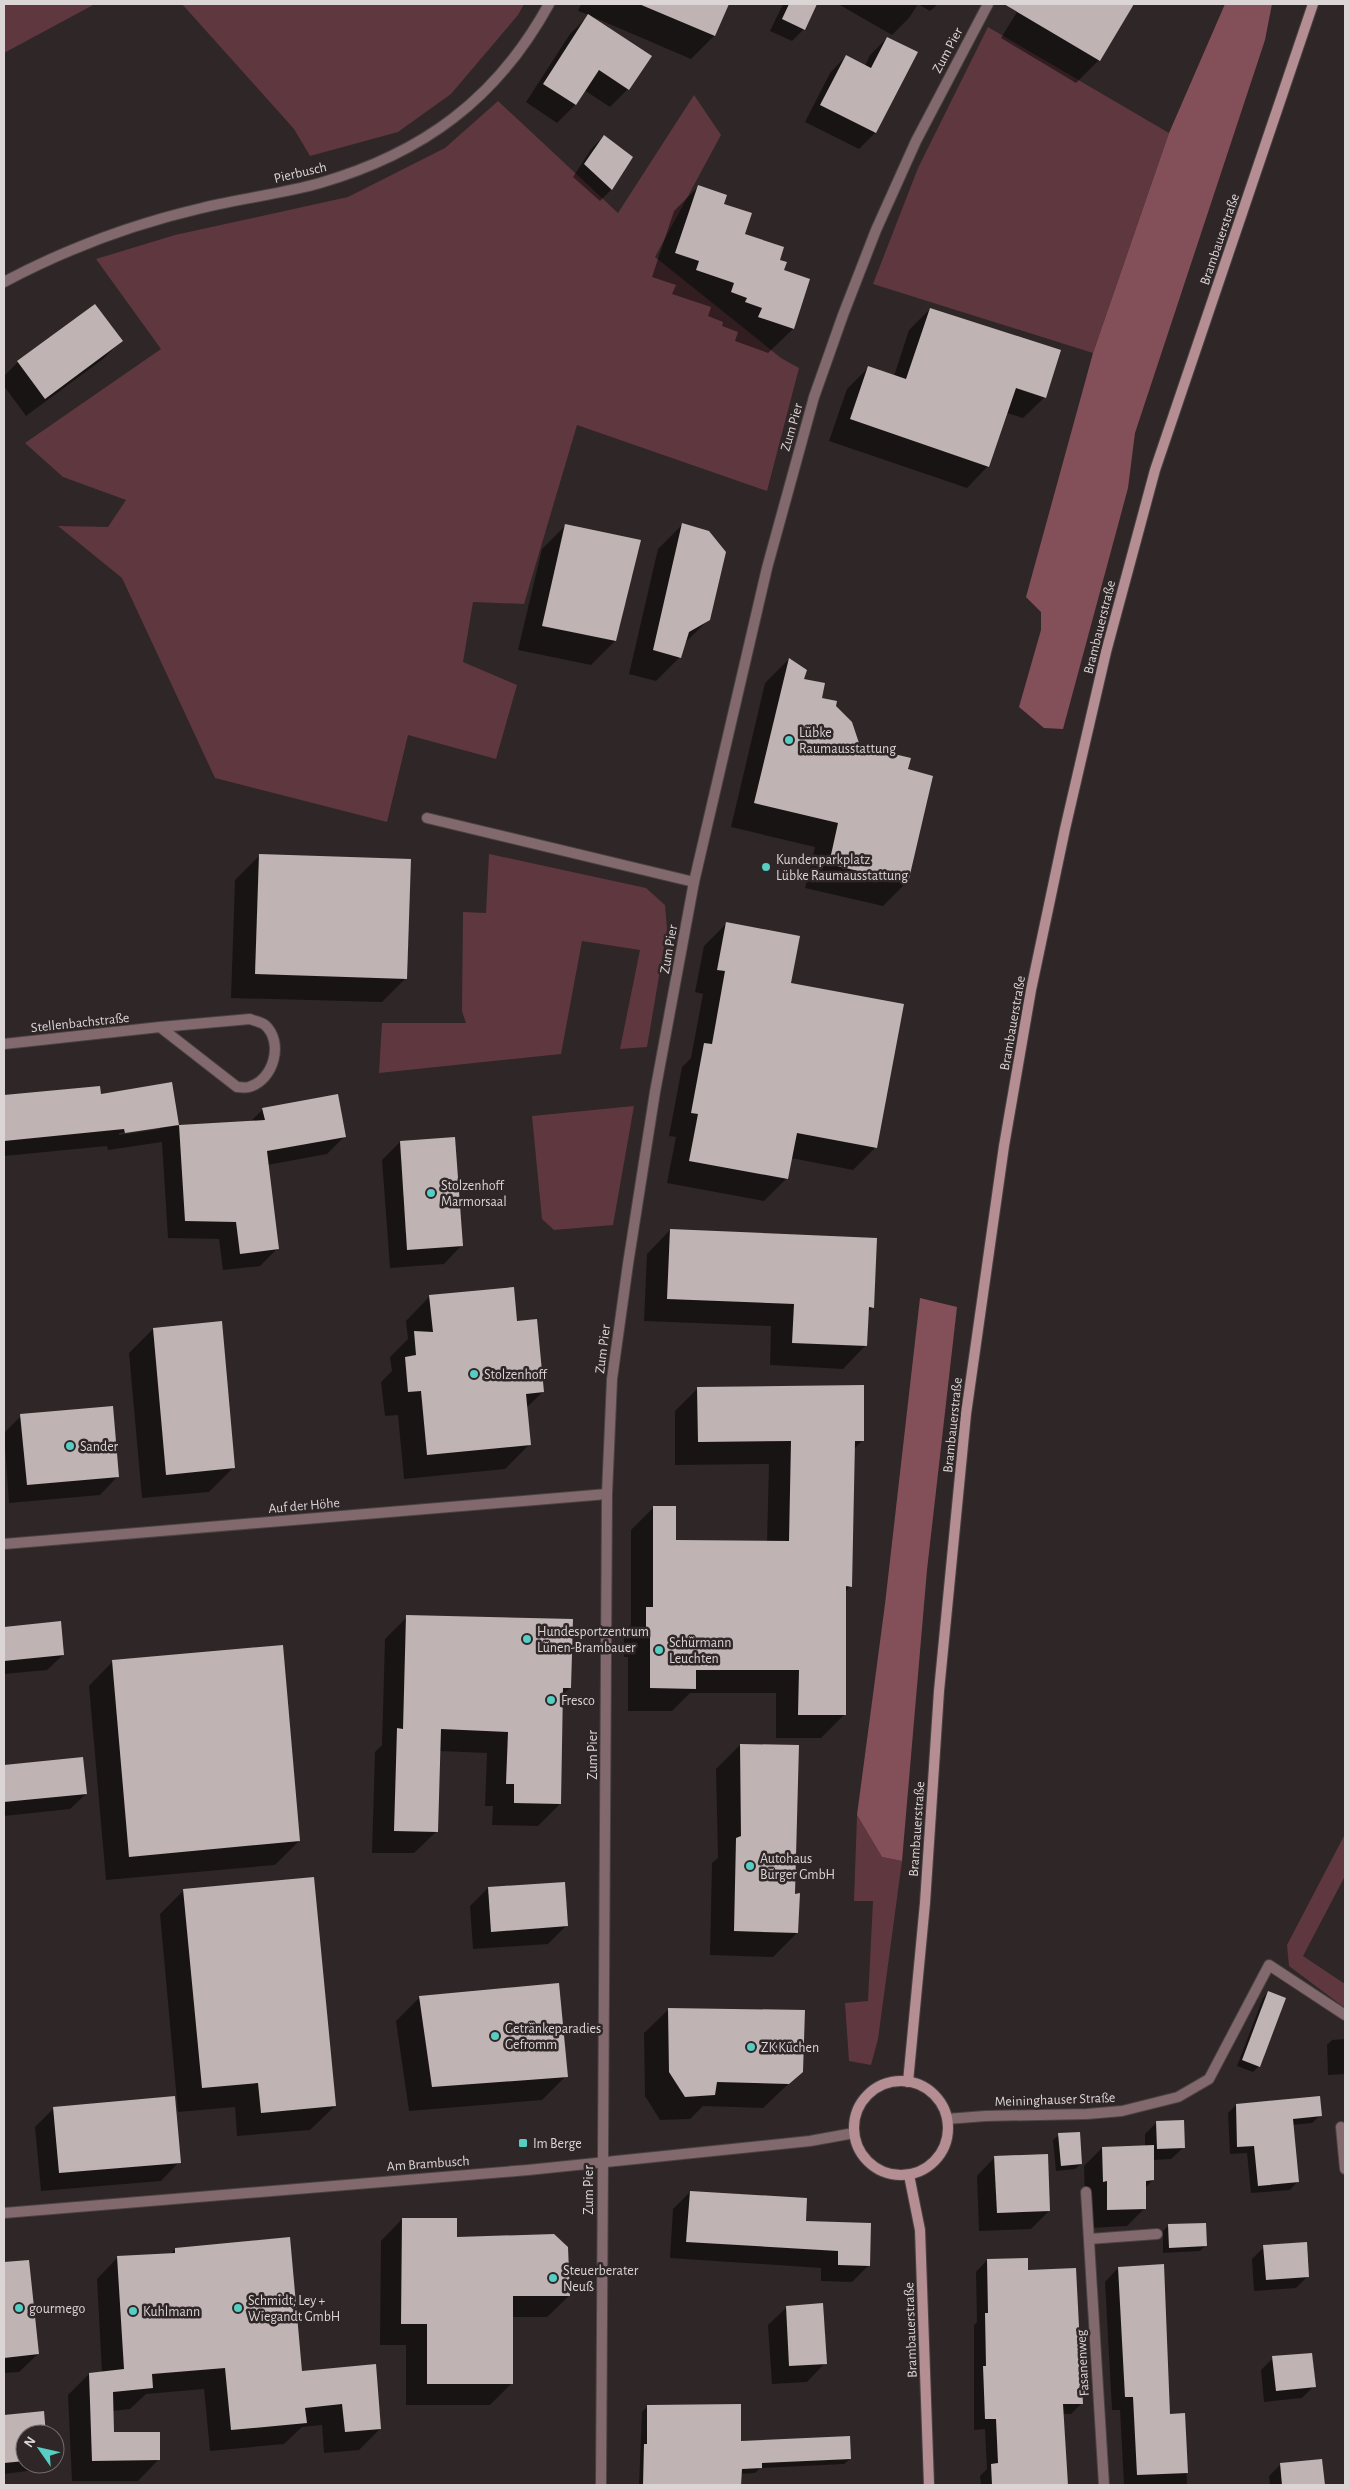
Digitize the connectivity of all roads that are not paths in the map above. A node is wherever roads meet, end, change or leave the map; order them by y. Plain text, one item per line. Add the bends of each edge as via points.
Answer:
1 (549, 4) edge
2 (988, 4) edge
3 (1313, 4) edge
4 (4, 282) edge
5 (427, 818) dead end
6 (694, 882) junction
7 (160, 1027) junction
8 (4, 1044) edge
9 (607, 1494) junction
10 (4, 1544) edge
11 (1345, 2015) edge
12 (908, 2082) junction
13 (947, 2119) junction
14 (1341, 2127) dead end
15 (854, 2133) junction
16 (602, 2161) junction
17 (1345, 2169) edge
18 (908, 2175) junction
19 (1086, 2192) dead end
20 (4, 2213) edge
21 (1156, 2234) dead end
22 (1089, 2239) junction
23 (601, 2485) edge
24 (929, 2485) edge
25 (1104, 2485) edge

1 - 4 street, Pierbusch via 508,65 482,96 416,143 375,163 319,183 138,225 78,247
2 - 6 street, Zum Pier via 916,141 880,221 814,397 744,658
3 - 12 main road, Brambauerstraße via 1154,470 1106,652 1031,990 1004,1146 966,1414 939,1691 925,1903
5 - 6 street
6 - 9 street, Zum Pier via 623,1295 612,1380
7 - 7 street, Stellenbachstraße via 250,1020 264,1024 274,1036 274,1059 260,1080 249,1087 237,1087
7 - 8 street, Stellenbachstraße
9 - 10 street, Auf der Höhe
9 - 16 street, Zum Pier
11 - 13 street, Meininghauser Straße via 1269,1965 1209,2079 1178,2097 1122,2111
12 - 13 main road via 919,2085 937,2098
12 - 15 main road via 893,2082 868,2094 855,2119
13 - 18 main road via 948,2134 944,2148 935,2161
14 - 17 street
15 - 16 street, Am Brambusch via 810,2141
15 - 18 main road via 857,2146 872,2166 890,2174
16 - 20 street, Am Brambusch via 528,2170
16 - 23 street, Zum Pier
18 - 24 main road, Brambauerstraße via 920,2230
19 - 22 street, Fasanenweg
21 - 22 street
22 - 25 street, Fasanenweg

